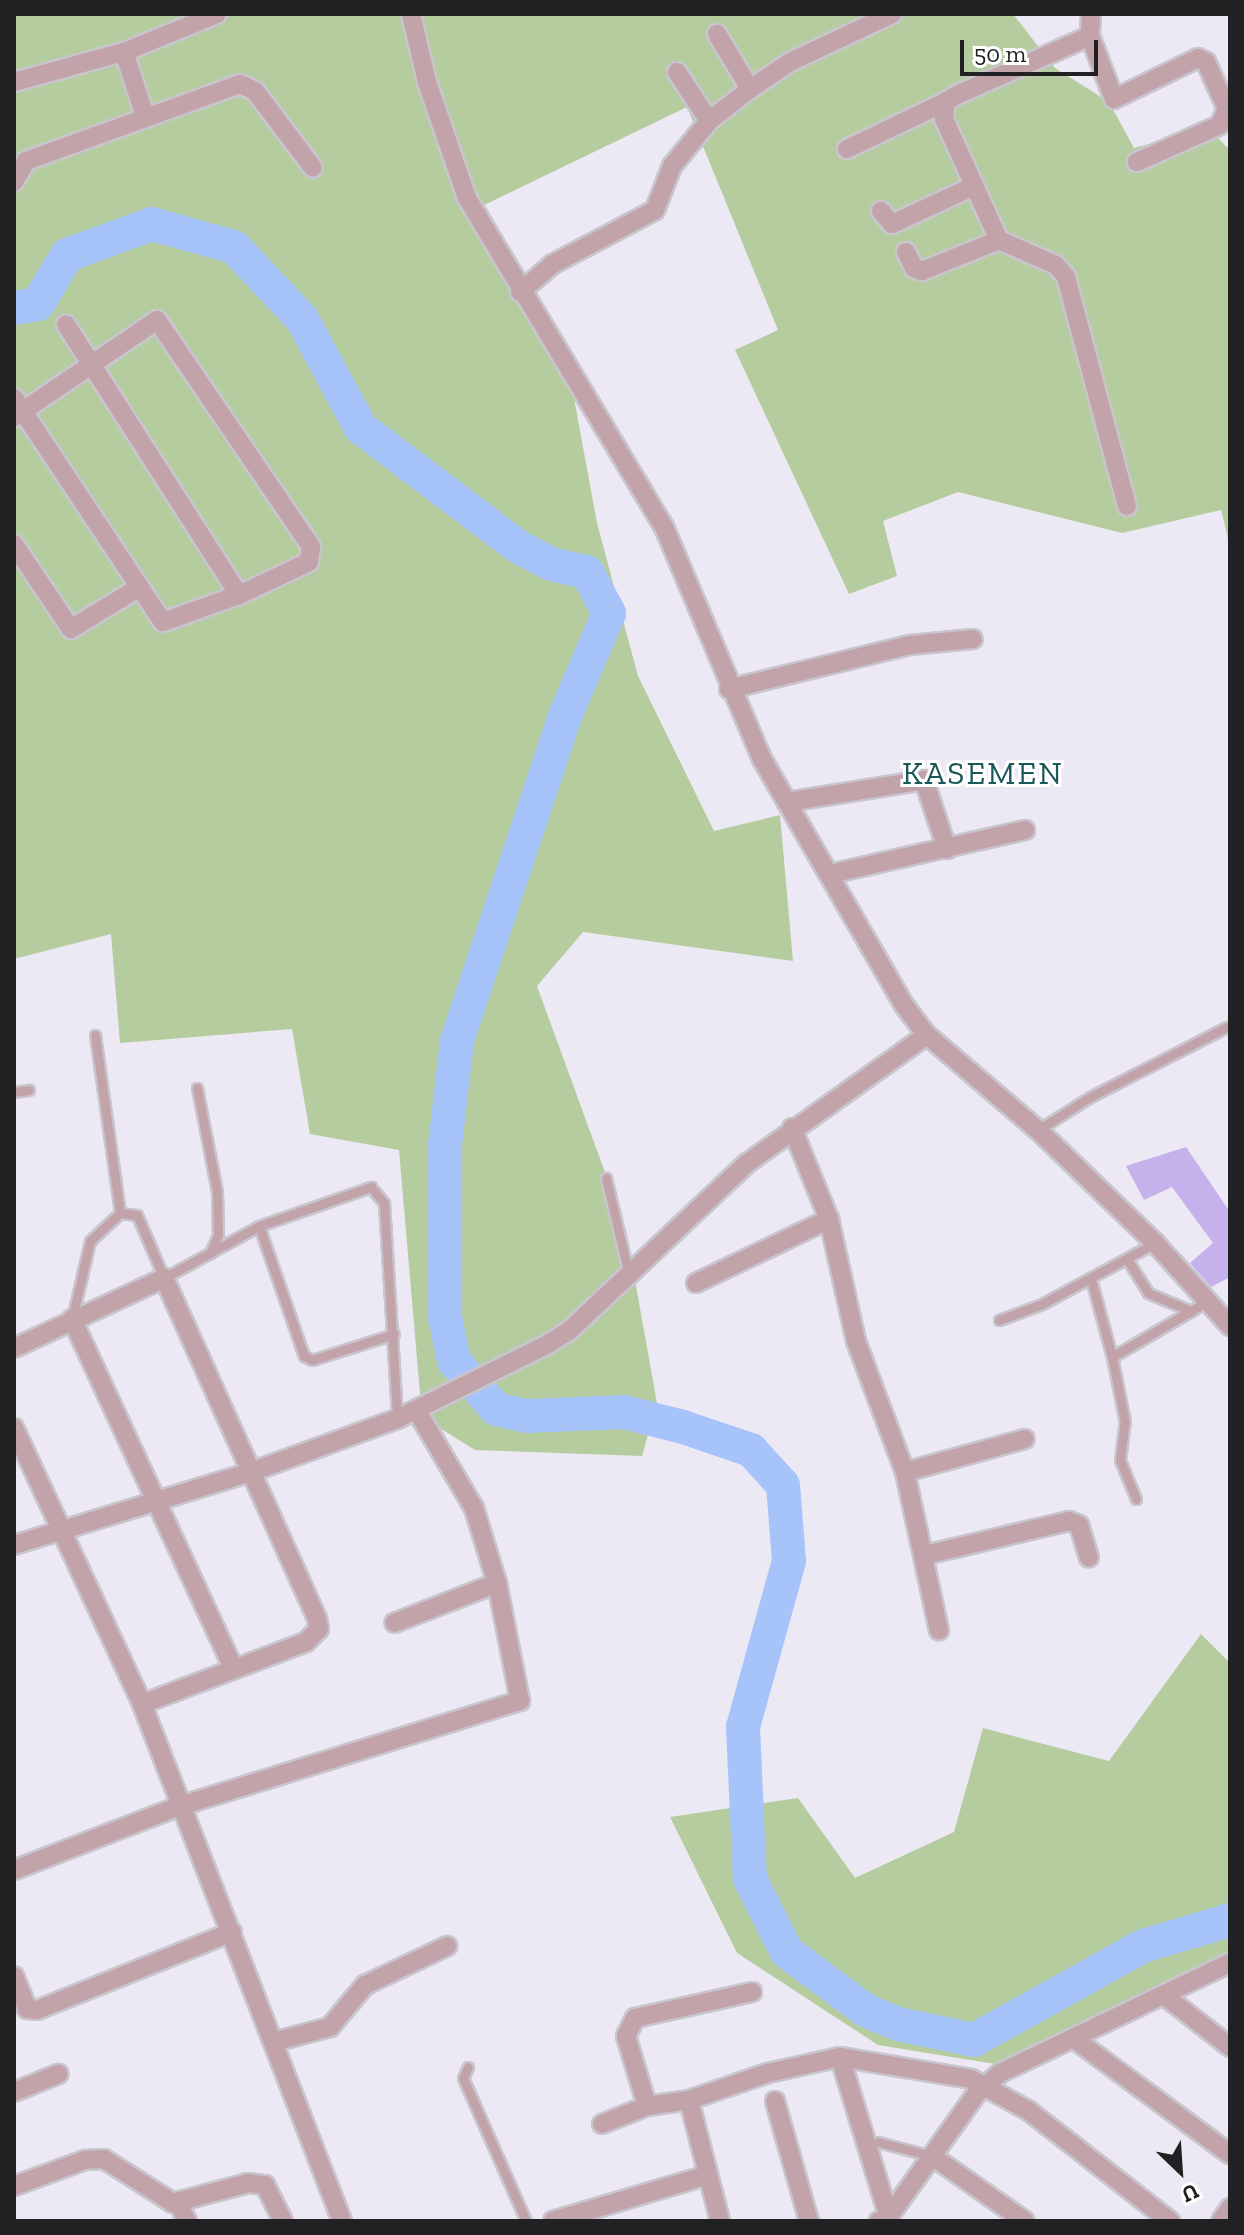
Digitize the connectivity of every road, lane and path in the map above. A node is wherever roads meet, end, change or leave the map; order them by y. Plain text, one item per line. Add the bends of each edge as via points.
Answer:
1 (217, 14) edge
2 (411, 14) edge
3 (892, 14) edge
4 (1091, 14) edge
5 (717, 34) dead end
6 (1090, 36) junction
7 (124, 52) junction
8 (677, 72) dead end
9 (14, 82) edge
10 (750, 89) junction
11 (945, 102) junction
12 (145, 116) junction
13 (709, 121) junction
14 (847, 149) dead end
15 (1137, 162) dead end
16 (313, 168) dead end
17 (14, 182) edge
18 (974, 186) junction
19 (881, 211) dead end
20 (999, 240) junction
21 (906, 252) dead end
22 (520, 292) junction
23 (66, 325) dead end
24 (90, 366) junction
25 (17, 409) edge
26 (1127, 506) dead end
27 (14, 544) edge
28 (138, 588) junction
29 (239, 595) junction
30 (973, 639) dead end
31 (729, 689) junction
32 (787, 802) junction
33 (1025, 830) dead end
34 (947, 849) junction
35 (830, 874) junction
36 (1227, 1027) dead end
37 (95, 1035) dead end
38 (927, 1035) junction
39 (197, 1088) dead end
40 (29, 1090) dead end
41 (14, 1092) edge
42 (792, 1128) junction
43 (1038, 1130) junction
44 (606, 1178) dead end
45 (120, 1213) junction
46 (829, 1219) junction
47 (259, 1226) junction
48 (1155, 1243) junction
49 (210, 1253) junction
50 (1127, 1259) junction
51 (629, 1275) junction
52 (164, 1278) junction
53 (1091, 1279) junction
54 (696, 1283) dead end
55 (1200, 1306) junction
56 (72, 1319) junction
57 (999, 1320) dead end
58 (1230, 1326) edge
59 (394, 1334) junction
60 (14, 1348) edge
61 (1112, 1357) junction
62 (422, 1408) junction
63 (397, 1419) junction
64 (14, 1428) edge
65 (1025, 1439) dead end
66 (254, 1471) junction
67 (905, 1472) junction
68 (156, 1497) junction
69 (1136, 1499) dead end
70 (61, 1530) junction
71 (14, 1545) edge
72 (925, 1555) junction
73 (1089, 1557) dead end
74 (497, 1583) junction
75 (394, 1623) dead end
76 (939, 1630) dead end
77 (233, 1667) junction
78 (142, 1704) junction
79 (180, 1806) junction
80 (14, 1870) edge
81 (232, 1932) junction
82 (447, 1946) dead end
83 (1230, 1963) edge
84 (14, 1976) edge
85 (752, 1992) dead end
86 (1165, 1996) junction
87 (1073, 2038) junction
88 (277, 2041) junction
89 (1230, 2047) edge
90 (840, 2057) junction
91 (468, 2067) dead end
92 (58, 2074) dead end
93 (986, 2084) junction
94 (14, 2092) edge
95 (689, 2100) junction
96 (775, 2101) dead end
97 (647, 2106) junction
98 (602, 2124) dead end
99 (878, 2142) dead end
100 (1230, 2154) edge
101 (932, 2156) junction
102 (708, 2175) junction
103 (14, 2186) edge
104 (178, 2202) junction
105 (1230, 2208) edge
106 (885, 2220) edge
107 (187, 2221) edge
108 (283, 2221) edge
109 (342, 2221) edge
110 (526, 2221) edge
111 (553, 2221) edge
112 (720, 2221) edge
113 (809, 2221) edge
114 (1025, 2221) edge
115 (1170, 2221) edge
116 (1221, 2221) edge

1 - 7 street
2 - 22 street via 427,82 467,198
3 - 10 street via 802,56
4 - 6 street
5 - 10 street
6 - 11 street
6 - 15 street via 1114,99 1198,58 1206,62 1227,109 1220,125
7 - 9 street
7 - 12 street
8 - 13 street
10 - 13 street
11 - 14 street
11 - 18 street via 944,119
12 - 16 street via 249,85
12 - 17 street via 26,161
13 - 22 street via 672,166 655,210 553,264
18 - 19 street via 892,224
18 - 20 street
20 - 21 street via 922,271 914,268
20 - 26 street via 1056,265 1066,277
22 - 31 street via 664,527
23 - 24 street
24 - 25 street
24 - 29 street
24 - 29 street via 157,320 307,539 313,552 309,562
25 - 28 street
27 - 28 street via 71,629
28 - 29 street via 167,624
30 - 31 street via 910,645
31 - 32 street
32 - 34 street via 924,780
32 - 35 street
33 - 34 street
34 - 35 street
35 - 38 street via 904,1005
36 - 43 lane via 1090,1097
37 - 45 lane
38 - 42 street
38 - 43 street
39 - 49 lane via 217,1192 218,1235
40 - 41 lane
42 - 46 street
42 - 51 street via 746,1164
43 - 48 street
44 - 51 lane
45 - 52 lane via 137,1215
45 - 56 lane via 90,1241
46 - 54 street
46 - 67 street via 856,1341
47 - 49 lane
47 - 59 lane via 304,1356 312,1360
47 - 59 lane via 371,1187 380,1192
48 - 50 lane
48 - 55 street
49 - 52 lane
50 - 53 lane
50 - 55 lane via 1148,1293
51 - 62 street via 570,1330
52 - 56 street
52 - 66 street
53 - 57 lane
53 - 61 lane
55 - 58 street
55 - 61 lane
56 - 60 street
56 - 68 street
59 - 63 lane
61 - 69 lane via 1125,1422 1120,1460
62 - 63 street
62 - 74 street via 474,1508
63 - 66 street
64 - 70 street
65 - 67 street
66 - 68 street
66 - 77 street via 319,1629 306,1642
67 - 72 street
68 - 70 street
68 - 77 street
70 - 71 street
70 - 78 street
72 - 73 street via 1069,1521 1079,1525
72 - 76 street
74 - 75 street
74 - 79 street via 519,1694 515,1705
77 - 78 street
78 - 79 street
79 - 80 street
79 - 81 street
81 - 84 street via 37,2010 27,2009
81 - 88 street
82 - 88 street via 365,1985 330,2027
83 - 86 street
85 - 97 street via 647,2014 627,2026
86 - 87 street
86 - 89 street
87 - 93 street
87 - 100 street
88 - 109 street
90 - 93 street
90 - 95 street via 768,2073
90 - 106 street
91 - 110 lane via 463,2078
92 - 94 street
93 - 101 street
93 - 115 street
95 - 97 street
95 - 102 street
96 - 113 street
97 - 98 street
99 - 101 lane
101 - 106 street
101 - 114 street
102 - 111 street
102 - 112 street
103 - 104 street via 85,2160 104,2159 165,2200
104 - 107 street
104 - 108 street via 257,2182 269,2188
105 - 116 street

